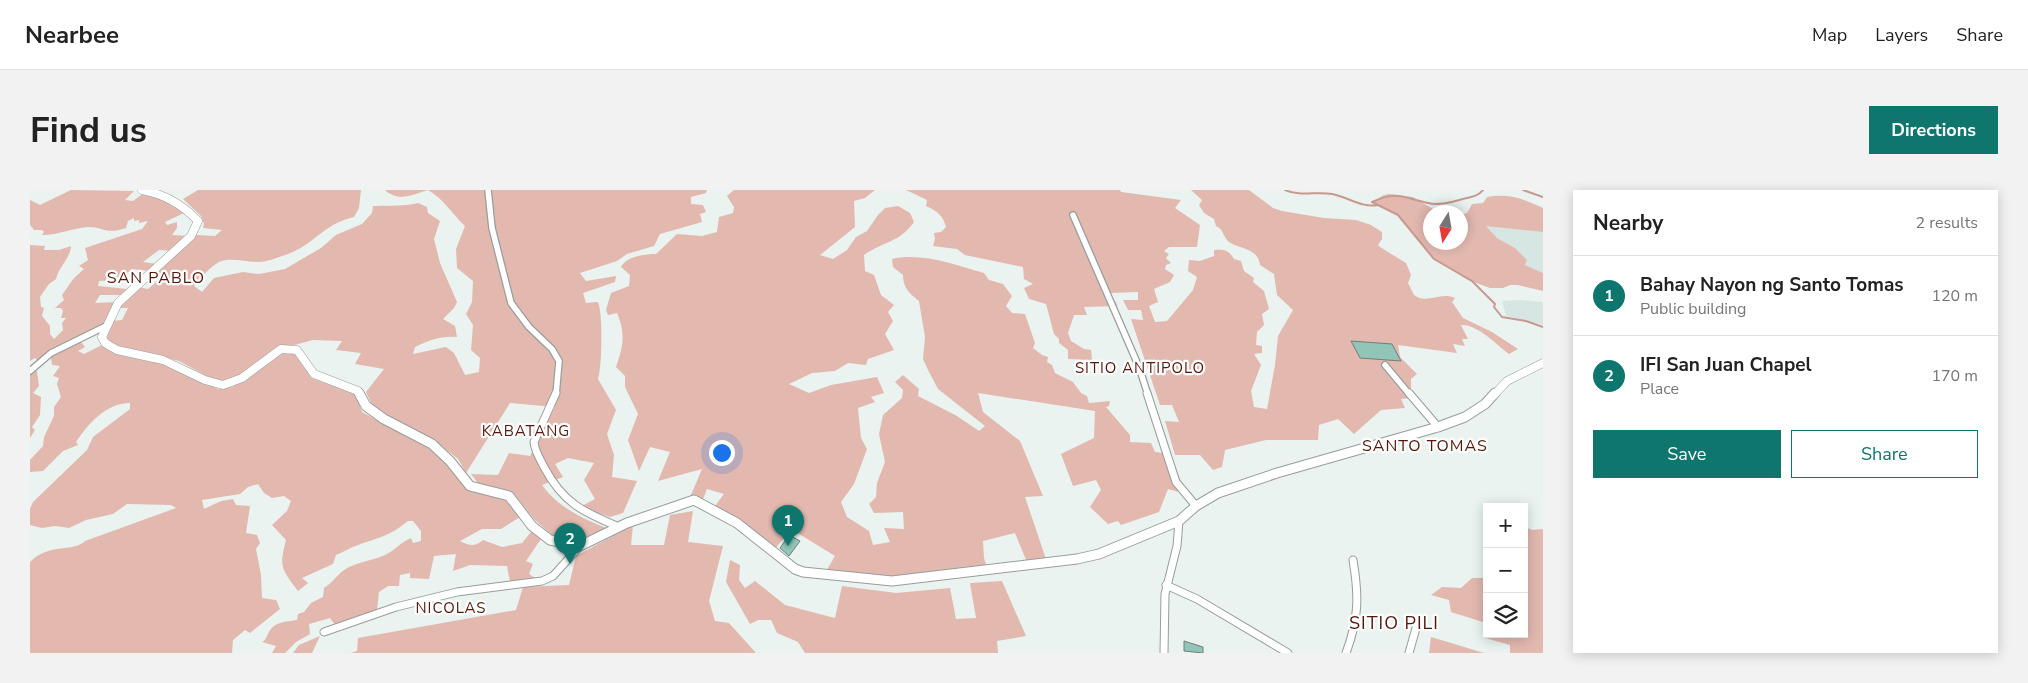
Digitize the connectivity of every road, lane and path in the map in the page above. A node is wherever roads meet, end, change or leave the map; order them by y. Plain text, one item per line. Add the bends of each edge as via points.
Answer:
1 (142, 190) edge
2 (488, 190) edge
3 (1073, 216) dead end
4 (106, 326) junction
5 (1543, 363) edge
6 (1385, 365) dead end
7 (30, 371) edge
8 (1438, 427) junction
9 (1196, 506) junction
10 (1178, 521) junction
11 (619, 527) junction
12 (580, 546) junction
13 (1353, 560) dead end
14 (1166, 585) junction
15 (1418, 621) dead end
16 (324, 632) dead end
17 (1164, 653) edge
18 (1288, 653) edge
19 (1346, 653) edge
20 (1409, 653) edge

1 - 4 street via 173,198 186,207 198,225 191,236 118,303
2 - 11 street via 491,222 511,303 559,361 555,398 534,442 535,450 553,484 570,502 585,513
3 - 9 street via 1139,367 1176,482
4 - 7 street via 51,353
4 - 12 street via 102,337 108,346 156,358 223,385 242,378 281,349 297,350 314,374 358,391 366,406 384,419 432,444 470,486 510,496 540,534 550,540
5 - 8 street via 1508,381 1476,410
6 - 8 street
8 - 9 street via 1277,472 1218,493
9 - 10 street
10 - 11 street via 1130,542 1077,559 892,581 803,572 736,524 694,500
10 - 14 street via 1178,546
11 - 12 street
12 - 16 street via 553,576 542,581 457,592 396,607
13 - 19 street via 1359,608 1355,631
14 - 17 street
14 - 18 street via 1197,599
15 - 20 street

